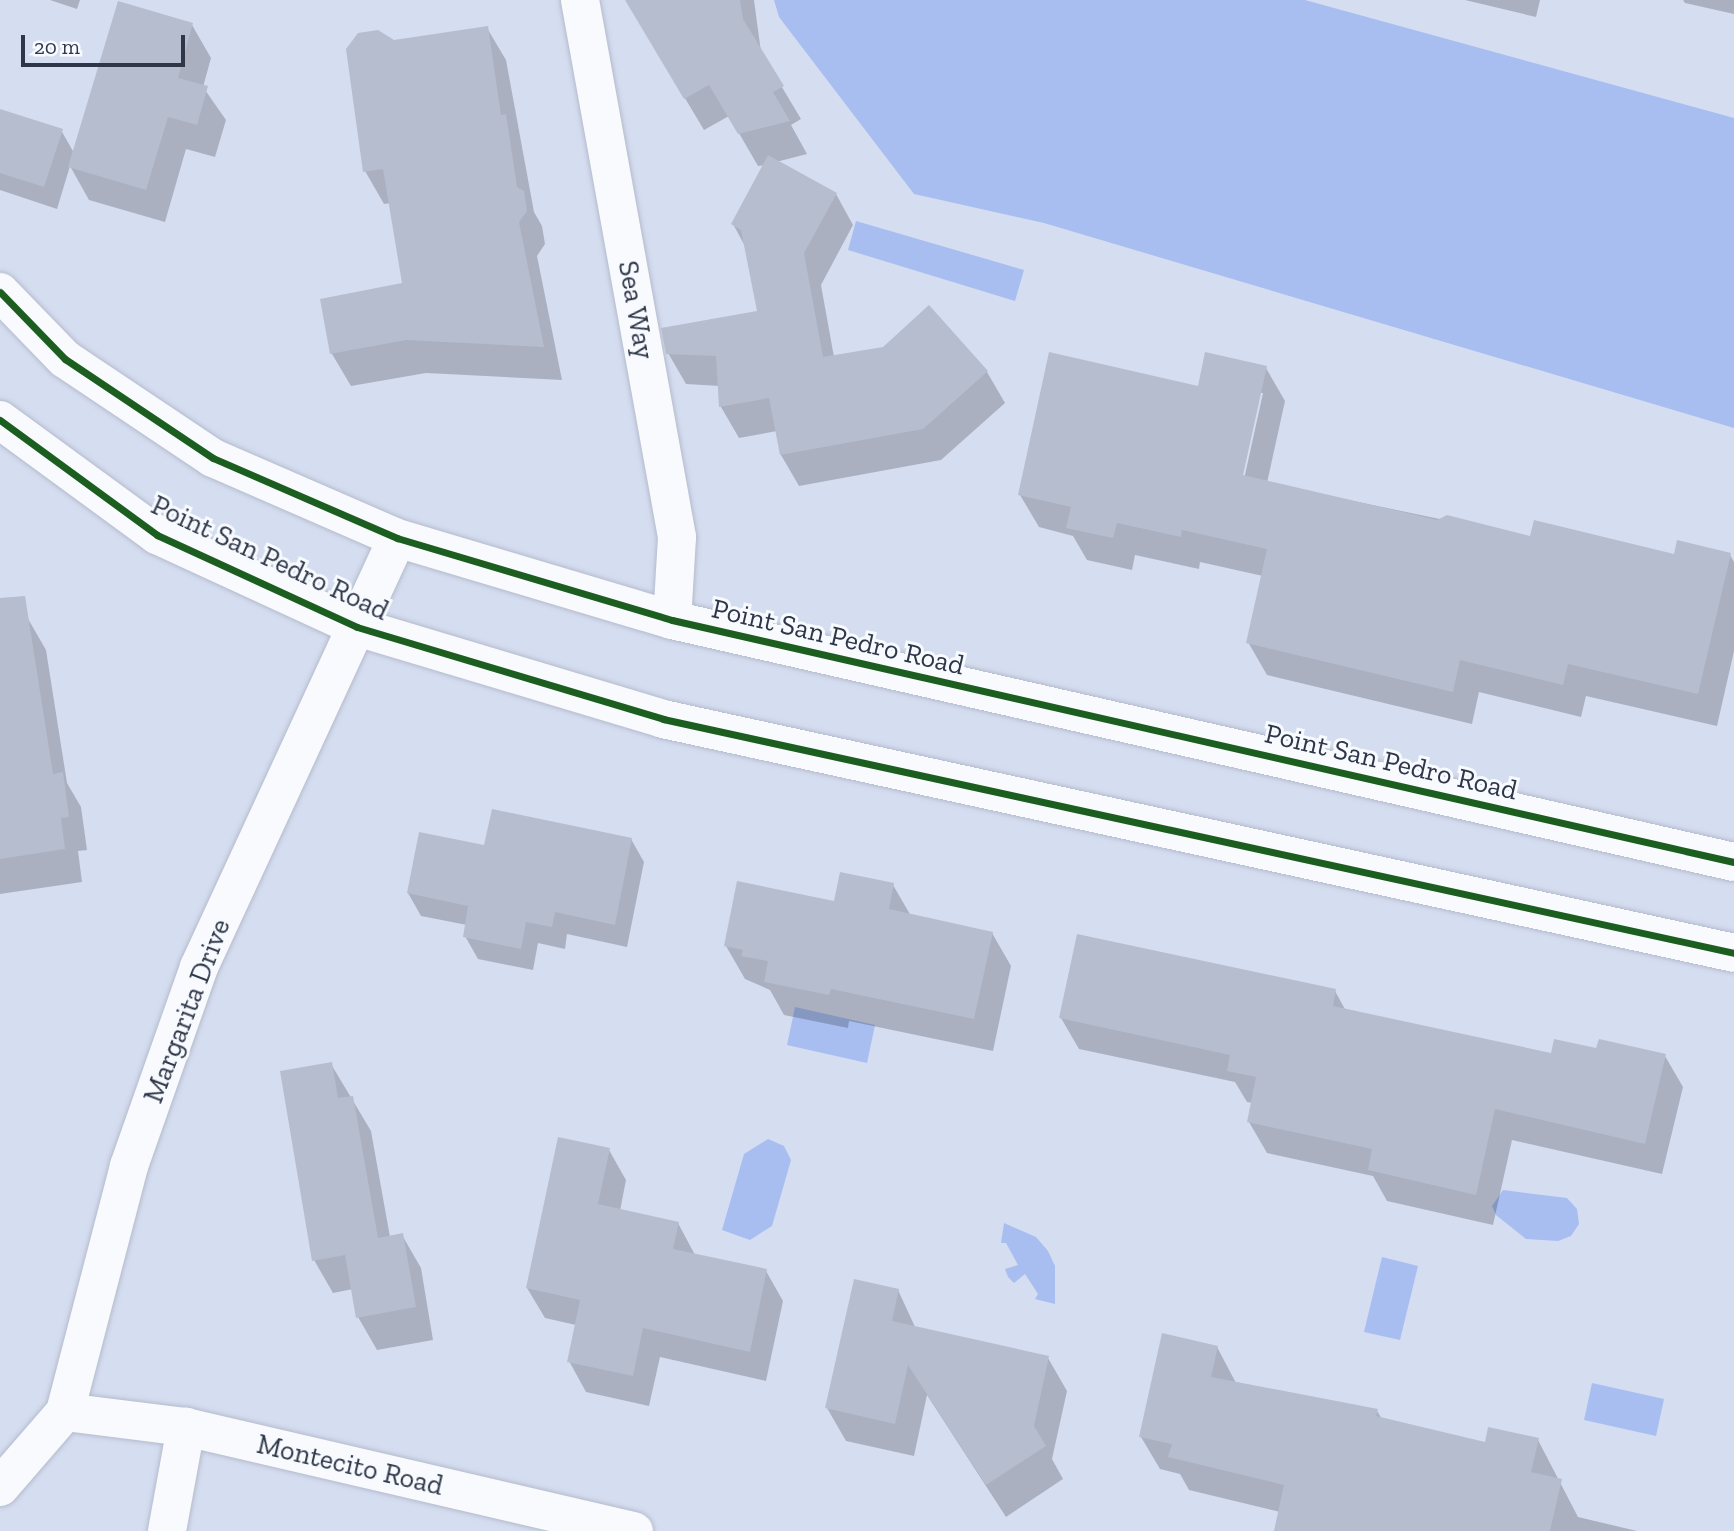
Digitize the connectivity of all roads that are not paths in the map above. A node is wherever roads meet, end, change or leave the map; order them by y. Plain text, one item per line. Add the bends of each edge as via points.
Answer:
1 (580, 0) edge
2 (0, 292) edge
3 (0, 420) edge
4 (397, 538) junction
5 (672, 620) junction
6 (357, 627) junction
7 (1734, 862) edge
8 (1734, 953) edge
9 (65, 1412) junction
10 (186, 1427) junction
11 (0, 1487) edge
12 (167, 1531) edge
13 (634, 1531) edge

1 - 5 main road, Sea Way via 677,537
2 - 4 main road, Point San Pedro Road via 65,359 213,458
3 - 6 main road, Point San Pedro Road via 157,535
4 - 5 main road, Point San Pedro Road
4 - 6 main road, Margarita Drive
5 - 7 main road, Point San Pedro Road
6 - 8 main road, Point San Pedro Road via 663,719
6 - 9 main road, Margarita Drive via 199,967 129,1166
9 - 10 main road, Montecito Road
9 - 11 main road, Margarita Drive
10 - 12 main road
10 - 13 main road, Montecito Road

